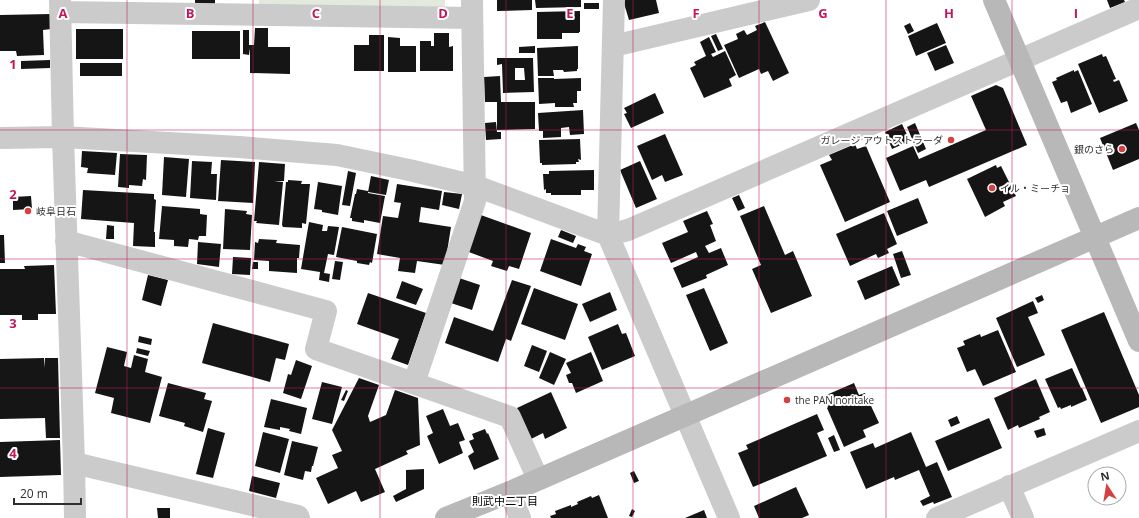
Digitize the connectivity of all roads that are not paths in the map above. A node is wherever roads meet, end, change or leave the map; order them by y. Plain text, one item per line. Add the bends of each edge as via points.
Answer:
1 (614, 0) edge
2 (809, 0) edge
3 (994, 0) edge
4 (60, 6) edge
5 (246, 7) edge
6 (1139, 8) edge
7 (472, 9) edge
8 (613, 46) junction
9 (1020, 60) junction
10 (63, 137) junction
11 (0, 138) edge
12 (476, 186) junction
13 (1139, 218) edge
14 (608, 236) junction
15 (1094, 237) junction
16 (66, 241) junction
17 (1139, 341) edge
18 (414, 383) junction
19 (685, 415) junction
20 (1139, 431) edge
21 (74, 463) junction
22 (538, 479) junction
23 (1009, 486) junction
24 (510, 492) junction
25 (75, 518) edge
26 (299, 518) edge
27 (446, 518) edge
28 (520, 518) edge
29 (729, 518) edge
30 (937, 518) edge
31 (1023, 518) edge

1 - 8 street
2 - 8 street
3 - 9 street
4 - 5 street
4 - 10 street
5 - 7 street
6 - 9 street
7 - 12 street
8 - 14 street
9 - 14 street via 628,230
9 - 15 street
10 - 11 street
10 - 12 street via 336,155
10 - 16 street
12 - 14 street
12 - 18 street via 476,201
13 - 15 street
14 - 19 street
15 - 17 street
15 - 19 street
16 - 18 street via 326,311 316,349
16 - 21 street
18 - 22 street via 510,417
19 - 22 street
19 - 29 street
20 - 23 street
21 - 25 street
21 - 26 street
22 - 24 street
23 - 30 street
23 - 31 street
24 - 27 street
24 - 28 street

